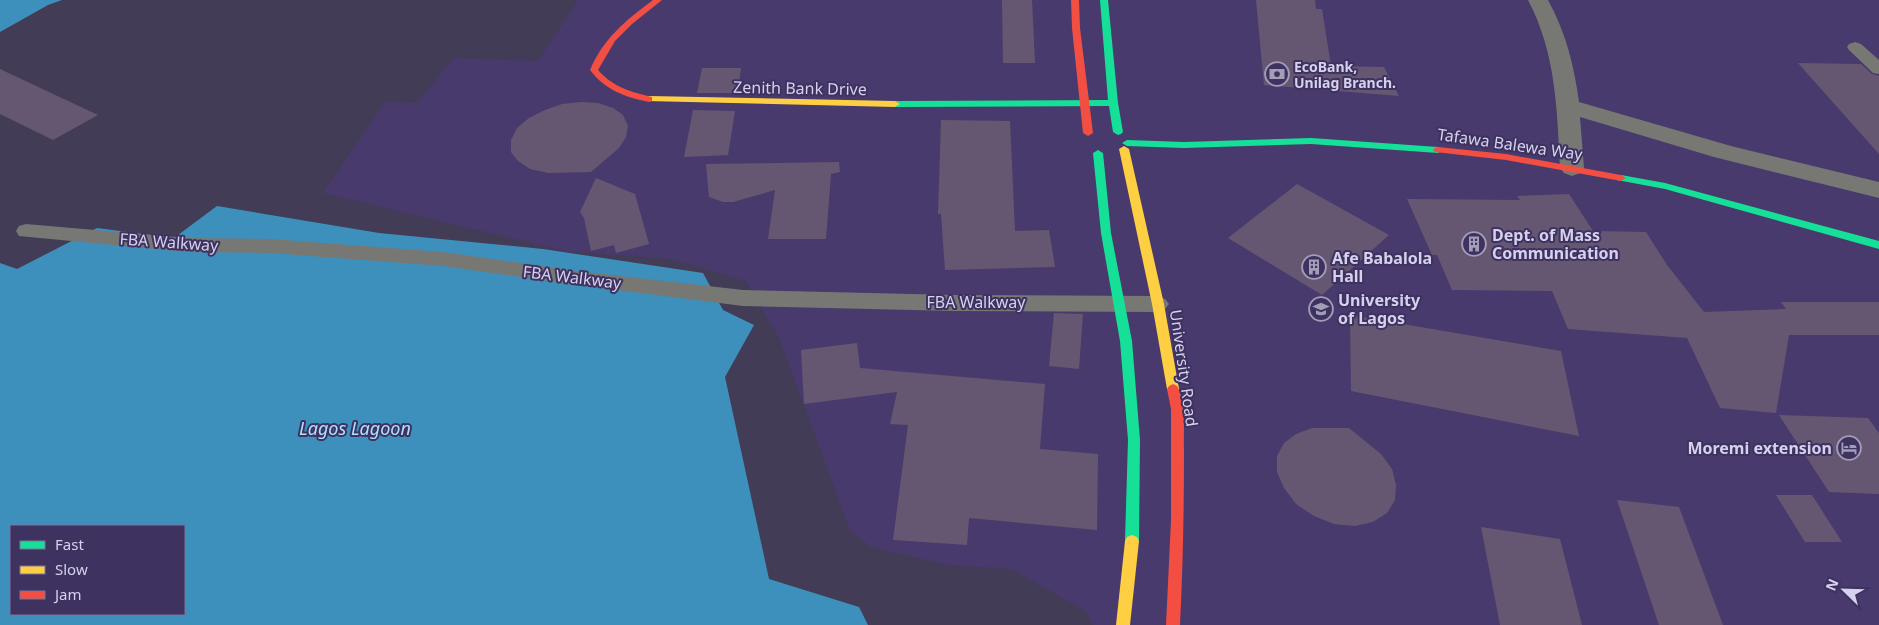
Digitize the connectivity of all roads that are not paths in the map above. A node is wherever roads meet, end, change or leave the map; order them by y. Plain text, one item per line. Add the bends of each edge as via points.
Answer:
1 (658, 0) edge
2 (1075, 0) edge
3 (1104, 0) edge
4 (1538, 0) edge
5 (1855, 47) dead end
6 (1879, 69) edge
7 (1084, 103) junction
8 (1113, 103) junction
9 (1568, 106) junction
10 (1106, 142) junction
11 (1572, 168) junction
12 (1879, 190) edge
13 (26, 231) dead end
14 (1879, 245) edge
15 (1118, 303) junction
16 (1158, 304) junction
17 (1123, 625) edge
18 (1172, 625) edge

1 - 7 main road, Zenith Bank Drive via 608,41 594,70 602,82 627,95 657,101 710,103
2 - 7 main road, University Road
3 - 8 main road, University Road
4 - 9 street via 1548,16 1559,50
5 - 6 lane
7 - 8 main road, Zenith Bank Drive
7 - 10 main road, University Road
8 - 10 main road, University Road
9 - 11 street
9 - 12 street via 1789,170
10 - 11 main road, Tafawa Balewa Way via 1184,145 1311,141 1433,149
10 - 15 main road, University Road via 1106,233
10 - 16 main road, University Road
11 - 14 main road, Tafawa Balewa Way via 1666,186
13 - 15 lane, FBA Walkway via 187,245 270,246 443,259 744,298
15 - 16 lane, FBA Walkway
15 - 17 main road, University Road via 1126,341 1134,440 1134,534
16 - 18 main road, University Road via 1177,410 1178,520

